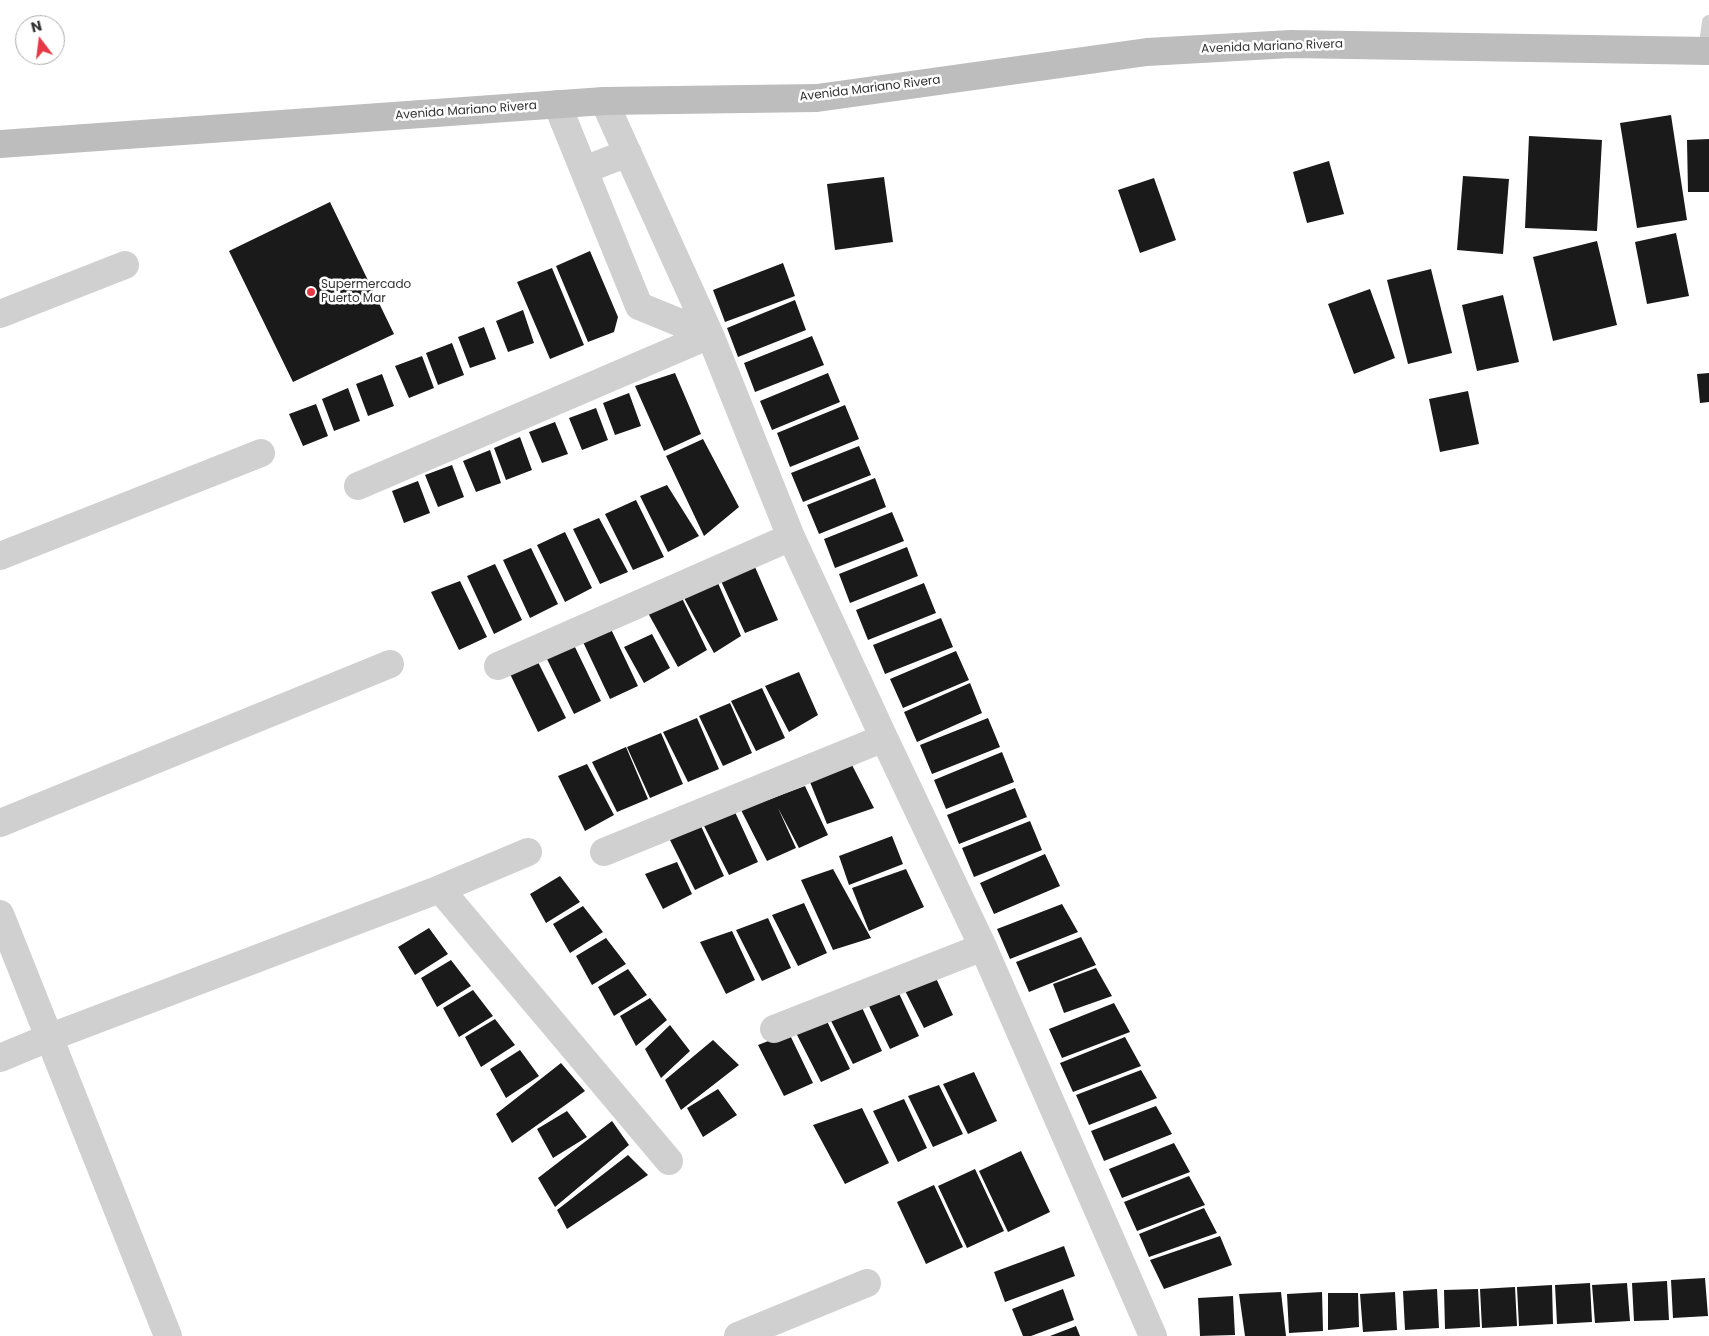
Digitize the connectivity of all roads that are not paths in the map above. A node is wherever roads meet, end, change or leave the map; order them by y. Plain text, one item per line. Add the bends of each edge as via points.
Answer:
1 (1709, 22) edge
2 (1707, 51) edge
3 (604, 101) junction
4 (557, 104) junction
5 (0, 144) edge
6 (628, 153) junction
7 (584, 170) junction
8 (125, 265) dead end
9 (0, 314) edge
10 (710, 335) junction
11 (261, 454) dead end
12 (358, 486) dead end
13 (791, 537) junction
14 (0, 556) edge
15 (390, 664) dead end
16 (498, 666) dead end
17 (884, 738) junction
18 (0, 823) edge
19 (528, 852) dead end
20 (604, 852) dead end
21 (440, 889) junction
22 (0, 914) edge
23 (983, 947) junction
24 (774, 1030) dead end
25 (48, 1038) junction
26 (0, 1058) edge
27 (669, 1161) dead end
28 (867, 1282) dead end
29 (168, 1336) edge
30 (738, 1336) edge
31 (1153, 1336) edge

1 - 2 lane
2 - 3 main road, Avenida Mariano Rivera via 1291,44 1147,52 818,98
3 - 4 main road, Avenida Mariano Rivera
3 - 6 street
4 - 5 main road, Avenida Mariano Rivera
4 - 7 street
6 - 7 street
6 - 10 street
7 - 10 street via 639,306
8 - 9 street
10 - 12 street
10 - 13 street
11 - 14 street
13 - 16 street
13 - 17 street
15 - 18 street
17 - 20 street
17 - 23 street
19 - 21 street
21 - 25 street
21 - 27 street
22 - 25 street
23 - 24 street
23 - 31 street
25 - 26 street
25 - 29 street
28 - 30 street

